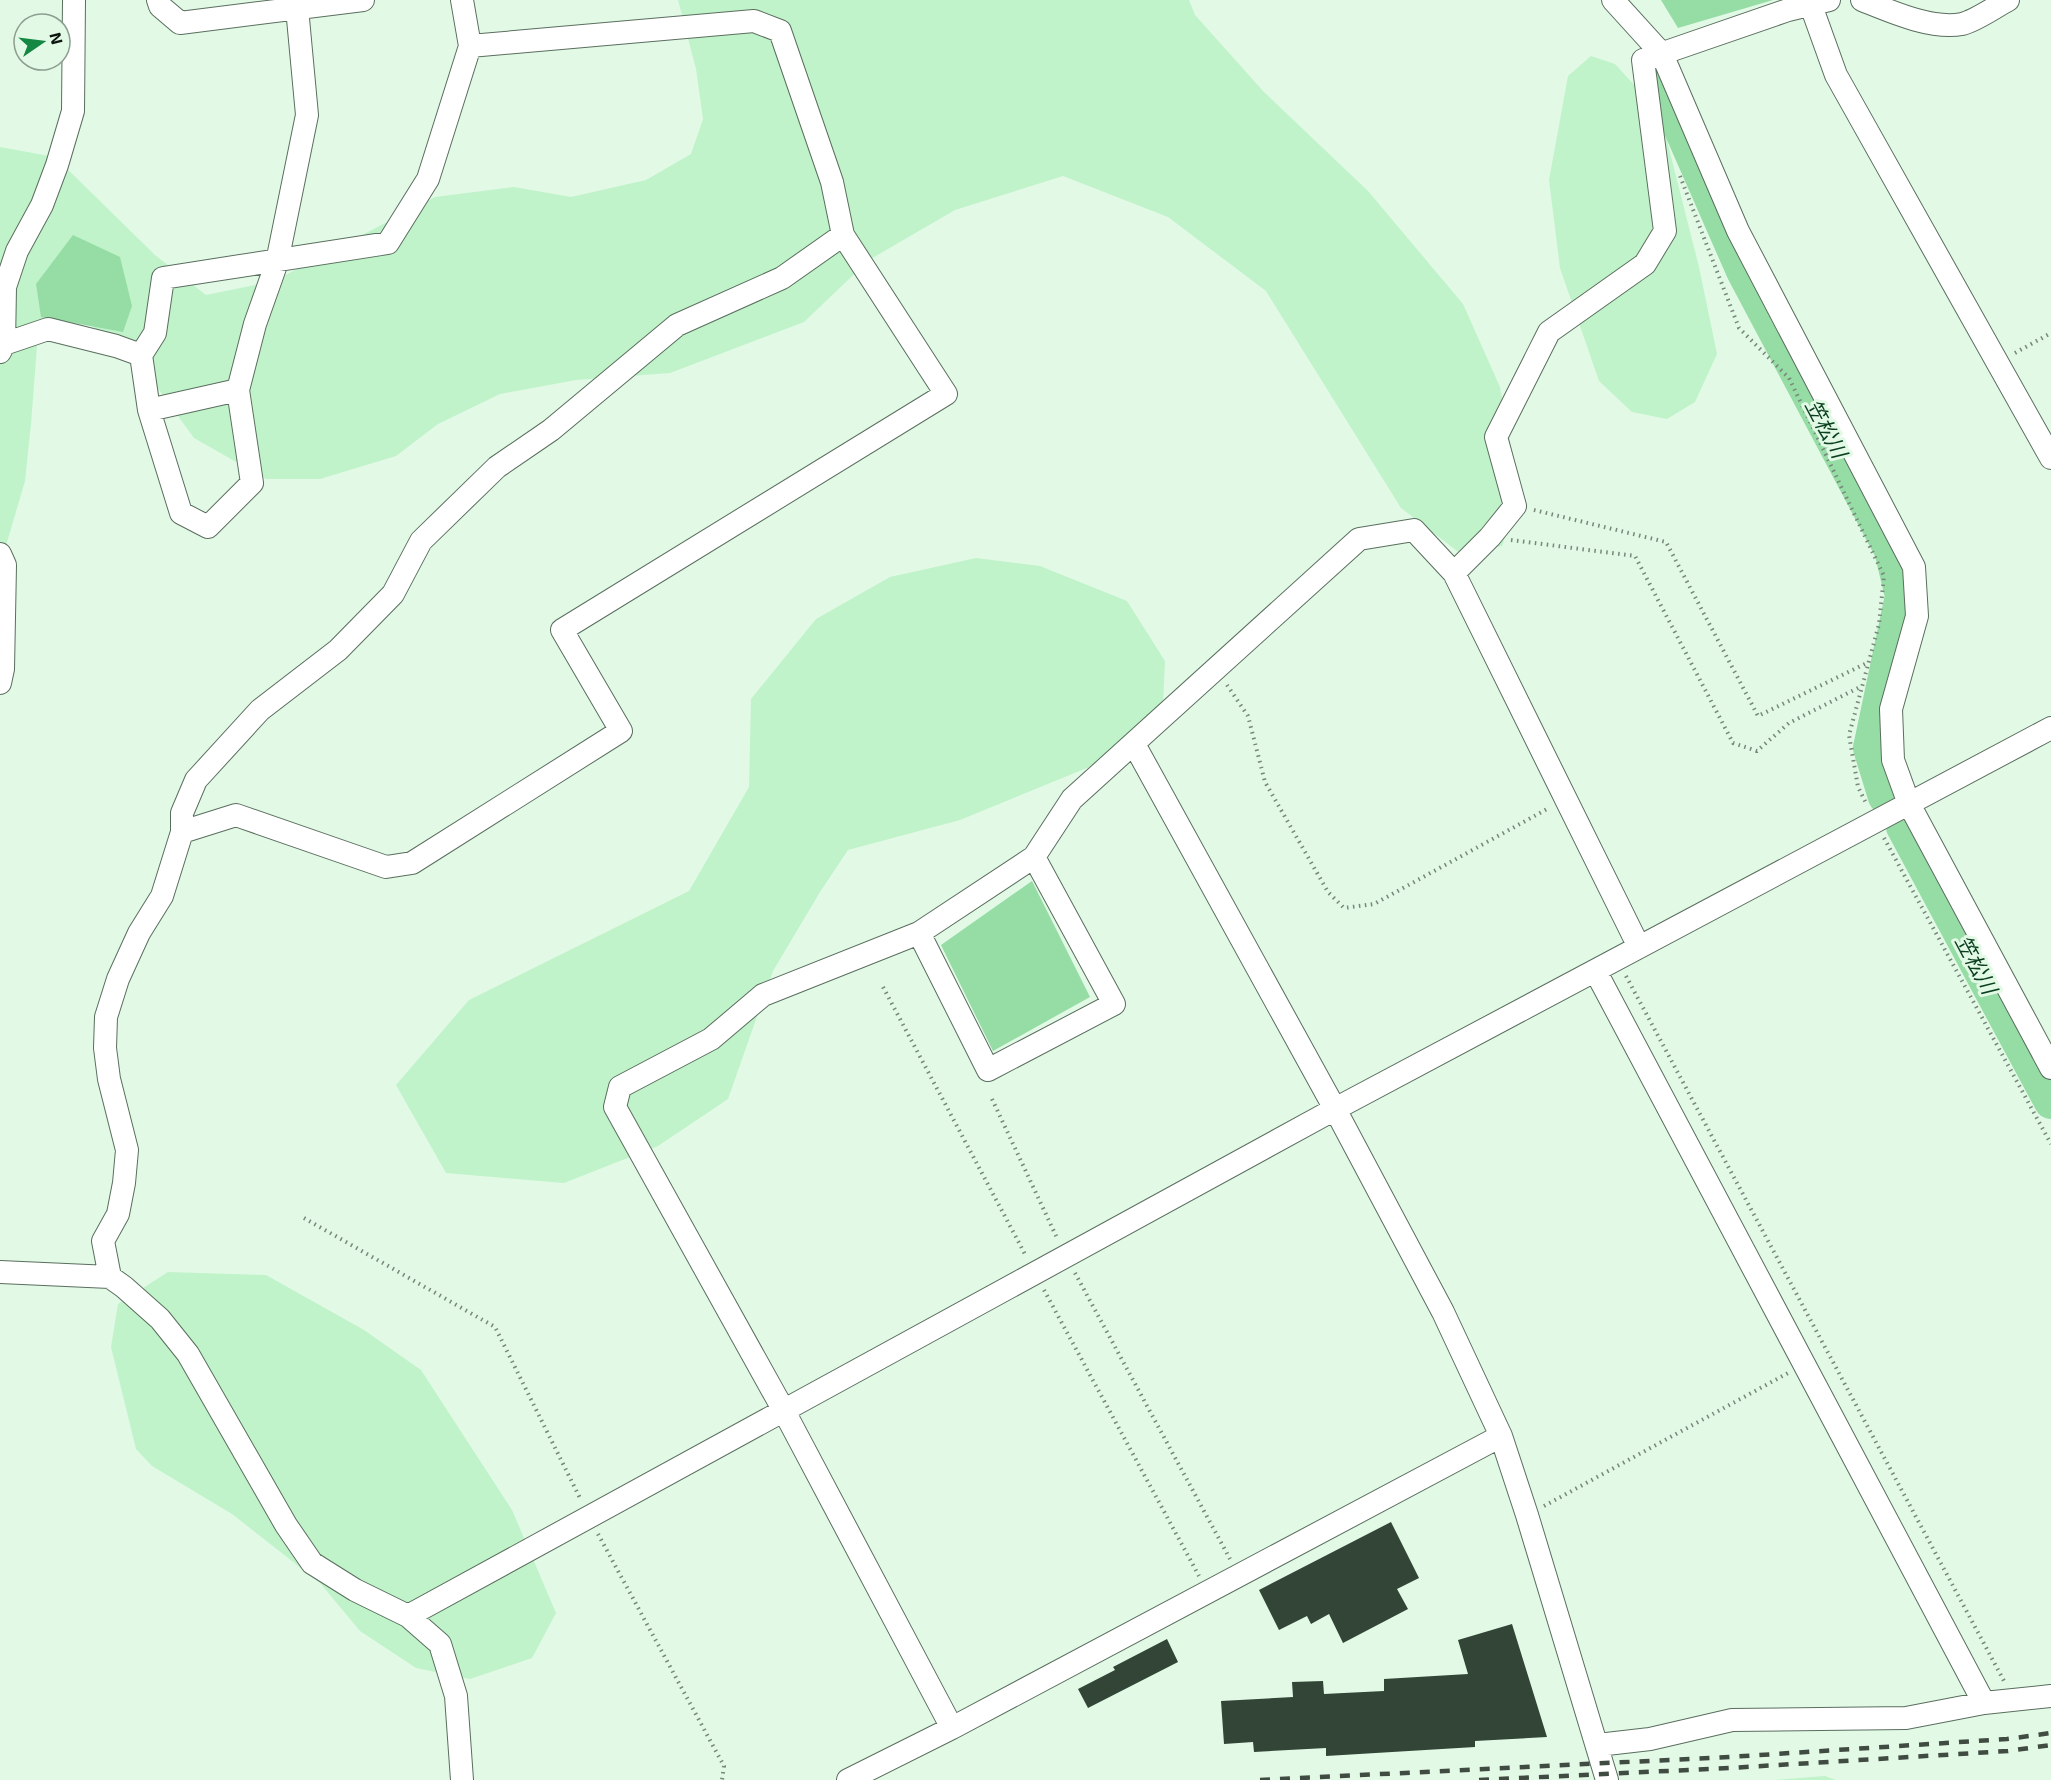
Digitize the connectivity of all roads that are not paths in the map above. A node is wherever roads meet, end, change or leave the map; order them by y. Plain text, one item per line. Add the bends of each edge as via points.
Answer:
1 (74, 0) edge
2 (158, 0) edge
3 (363, 0) edge
4 (462, 0) edge
5 (1613, 0) edge
6 (1862, 0) edge
7 (2008, 0) edge
8 (1816, 1) edge
9 (1901, 7) edge
10 (297, 8) junction
11 (470, 46) junction
12 (1662, 54) junction
13 (843, 235) junction
14 (277, 262) junction
15 (2, 348) edge
16 (141, 355) junction
17 (238, 390) junction
18 (149, 410) junction
19 (2051, 458) edge
20 (0, 554) edge
21 (1454, 573) junction
22 (0, 683) edge
23 (2051, 728) edge
24 (1134, 744) junction
25 (1909, 804) junction
26 (183, 832) junction
27 (1034, 857) junction
28 (919, 933) junction
29 (1640, 946) junction
30 (1596, 972) junction
31 (2051, 1068) edge
32 (1335, 1109) junction
33 (0, 1272) edge
34 (110, 1278) junction
35 (784, 1411) junction
36 (1501, 1436) junction
37 (408, 1616) junction
38 (2051, 1696) edge
39 (1984, 1703) junction
40 (952, 1728) junction
41 (1598, 1745) junction
42 (462, 1780) edge
43 (848, 1780) edge
44 (1607, 1780) edge

1 - 15 street via 73,111 42,206 17,251 5,287
2 - 10 street via 180,23
3 - 10 street
4 - 11 street
5 - 12 street
6 - 9 street
7 - 9 street via 1963,24 1939,25
8 - 12 street
8 - 19 street via 1836,75
10 - 14 street via 307,115
11 - 13 street via 754,21 780,31 832,182
11 - 14 street via 428,178 388,243
12 - 21 street via 1643,60 1665,231 1645,264 1549,332 1496,437 1515,506
12 - 25 street via 1738,231 1914,567 1917,616 1891,709 1893,760
13 - 26 street via 782,278 677,326 551,430 497,467 420,541 393,594 338,650 260,710 196,780 182,813
13 - 26 street via 946,394 562,630 621,731 412,863 386,867 236,815
14 - 16 street via 163,278 155,333
14 - 17 street
15 - 16 street via 48,330
16 - 18 street
17 - 18 street
17 - 18 street via 252,483 208,527 180,513
20 - 22 street via 5,565
21 - 24 street via 1414,530 1359,539
21 - 29 street
23 - 25 street
24 - 27 street via 1072,799
24 - 32 street
25 - 29 street
25 - 31 street
26 - 34 street via 162,896 139,933 106,1017 109,1078 127,1150 118,1214 103,1241
27 - 28 street
27 - 28 street via 1114,1004 988,1070
28 - 35 street via 763,995 711,1039 620,1087 615,1107
29 - 30 street
30 - 32 street
30 - 39 street
32 - 35 street
32 - 36 street via 1443,1312
33 - 34 street
34 - 37 street via 160,1319 188,1354 312,1563
35 - 37 street
35 - 40 street
36 - 40 street
36 - 41 street
37 - 42 street via 440,1644 456,1696
38 - 39 street
39 - 41 street via 1906,1718 1732,1720 1650,1739
40 - 43 street
41 - 44 street

